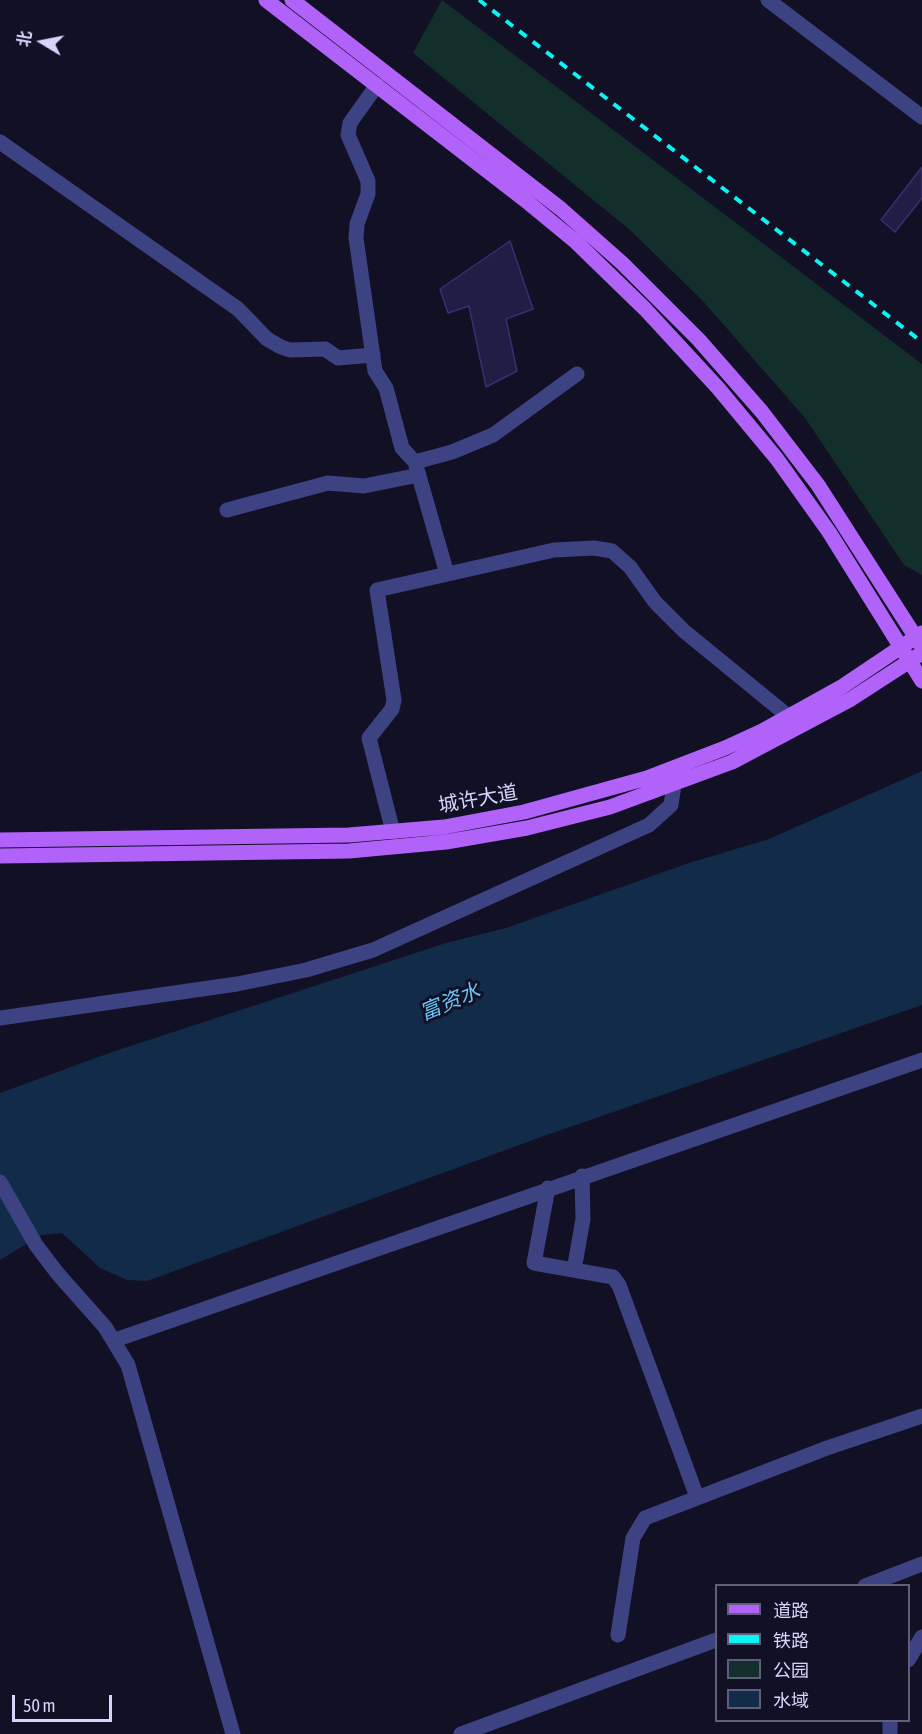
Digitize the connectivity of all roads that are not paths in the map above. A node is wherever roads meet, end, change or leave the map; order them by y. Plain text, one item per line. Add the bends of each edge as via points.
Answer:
1 (266, 0) edge
2 (292, 0) edge
3 (768, 0) edge
4 (377, 85) junction
5 (922, 117) edge
6 (0, 142) edge
7 (373, 355) junction
8 (577, 374) dead end
9 (417, 469) junction
10 (227, 510) dead end
11 (447, 574) junction
12 (920, 639) edge
13 (902, 648) junction
14 (916, 657) edge
15 (922, 681) edge
16 (788, 716) junction
17 (671, 778) junction
18 (393, 832) junction
19 (0, 840) edge
20 (0, 856) edge
21 (0, 1018) edge
22 (922, 1060) edge
23 (582, 1176) junction
24 (0, 1182) edge
25 (548, 1188) junction
26 (574, 1270) junction
27 (115, 1340) junction
28 (922, 1416) edge
29 (697, 1497) junction
30 (922, 1564) edge
31 (870, 1584) edge
32 (618, 1635) dead end
33 (922, 1637) edge
34 (715, 1641) edge
35 (910, 1658) edge
36 (233, 1734) edge
37 (461, 1734) edge

1 - 4 main road
2 - 12 main road via 561,209 699,340 762,412 818,485
3 - 5 street
4 - 7 street via 350,123 348,135 368,181 356,238
4 - 13 main road via 567,235 686,353 804,495
6 - 7 street via 238,309 267,339 281,347 321,349 338,358
7 - 9 street via 402,448
8 - 9 street via 493,435
9 - 10 street via 364,486 328,483
9 - 11 street
11 - 16 street via 554,550 594,548 612,552 630,567 655,602 684,631
11 - 18 street via 377,590 394,700 392,709 369,738
12 - 13 main road, 城许大道
13 - 14 main road
13 - 16 main road, 城许大道
14 - 15 main road
14 - 17 main road, 城许大道 via 769,745
16 - 17 main road, 城许大道
17 - 18 main road, 城许大道 via 524,812
17 - 20 main road, 城许大道 via 610,807 538,826 414,846 349,851
17 - 21 street via 671,805 649,825 373,950 306,970 237,984
18 - 19 main road, 城许大道
22 - 23 street
23 - 25 street
23 - 26 street via 583,1219
24 - 27 street via 36,1245
25 - 26 street via 534,1263
25 - 27 street
26 - 29 street via 613,1277 619,1285
27 - 36 street via 138,1395
28 - 29 street
29 - 32 street via 651,1514 637,1527
30 - 31 street
33 - 35 street
34 - 37 street

